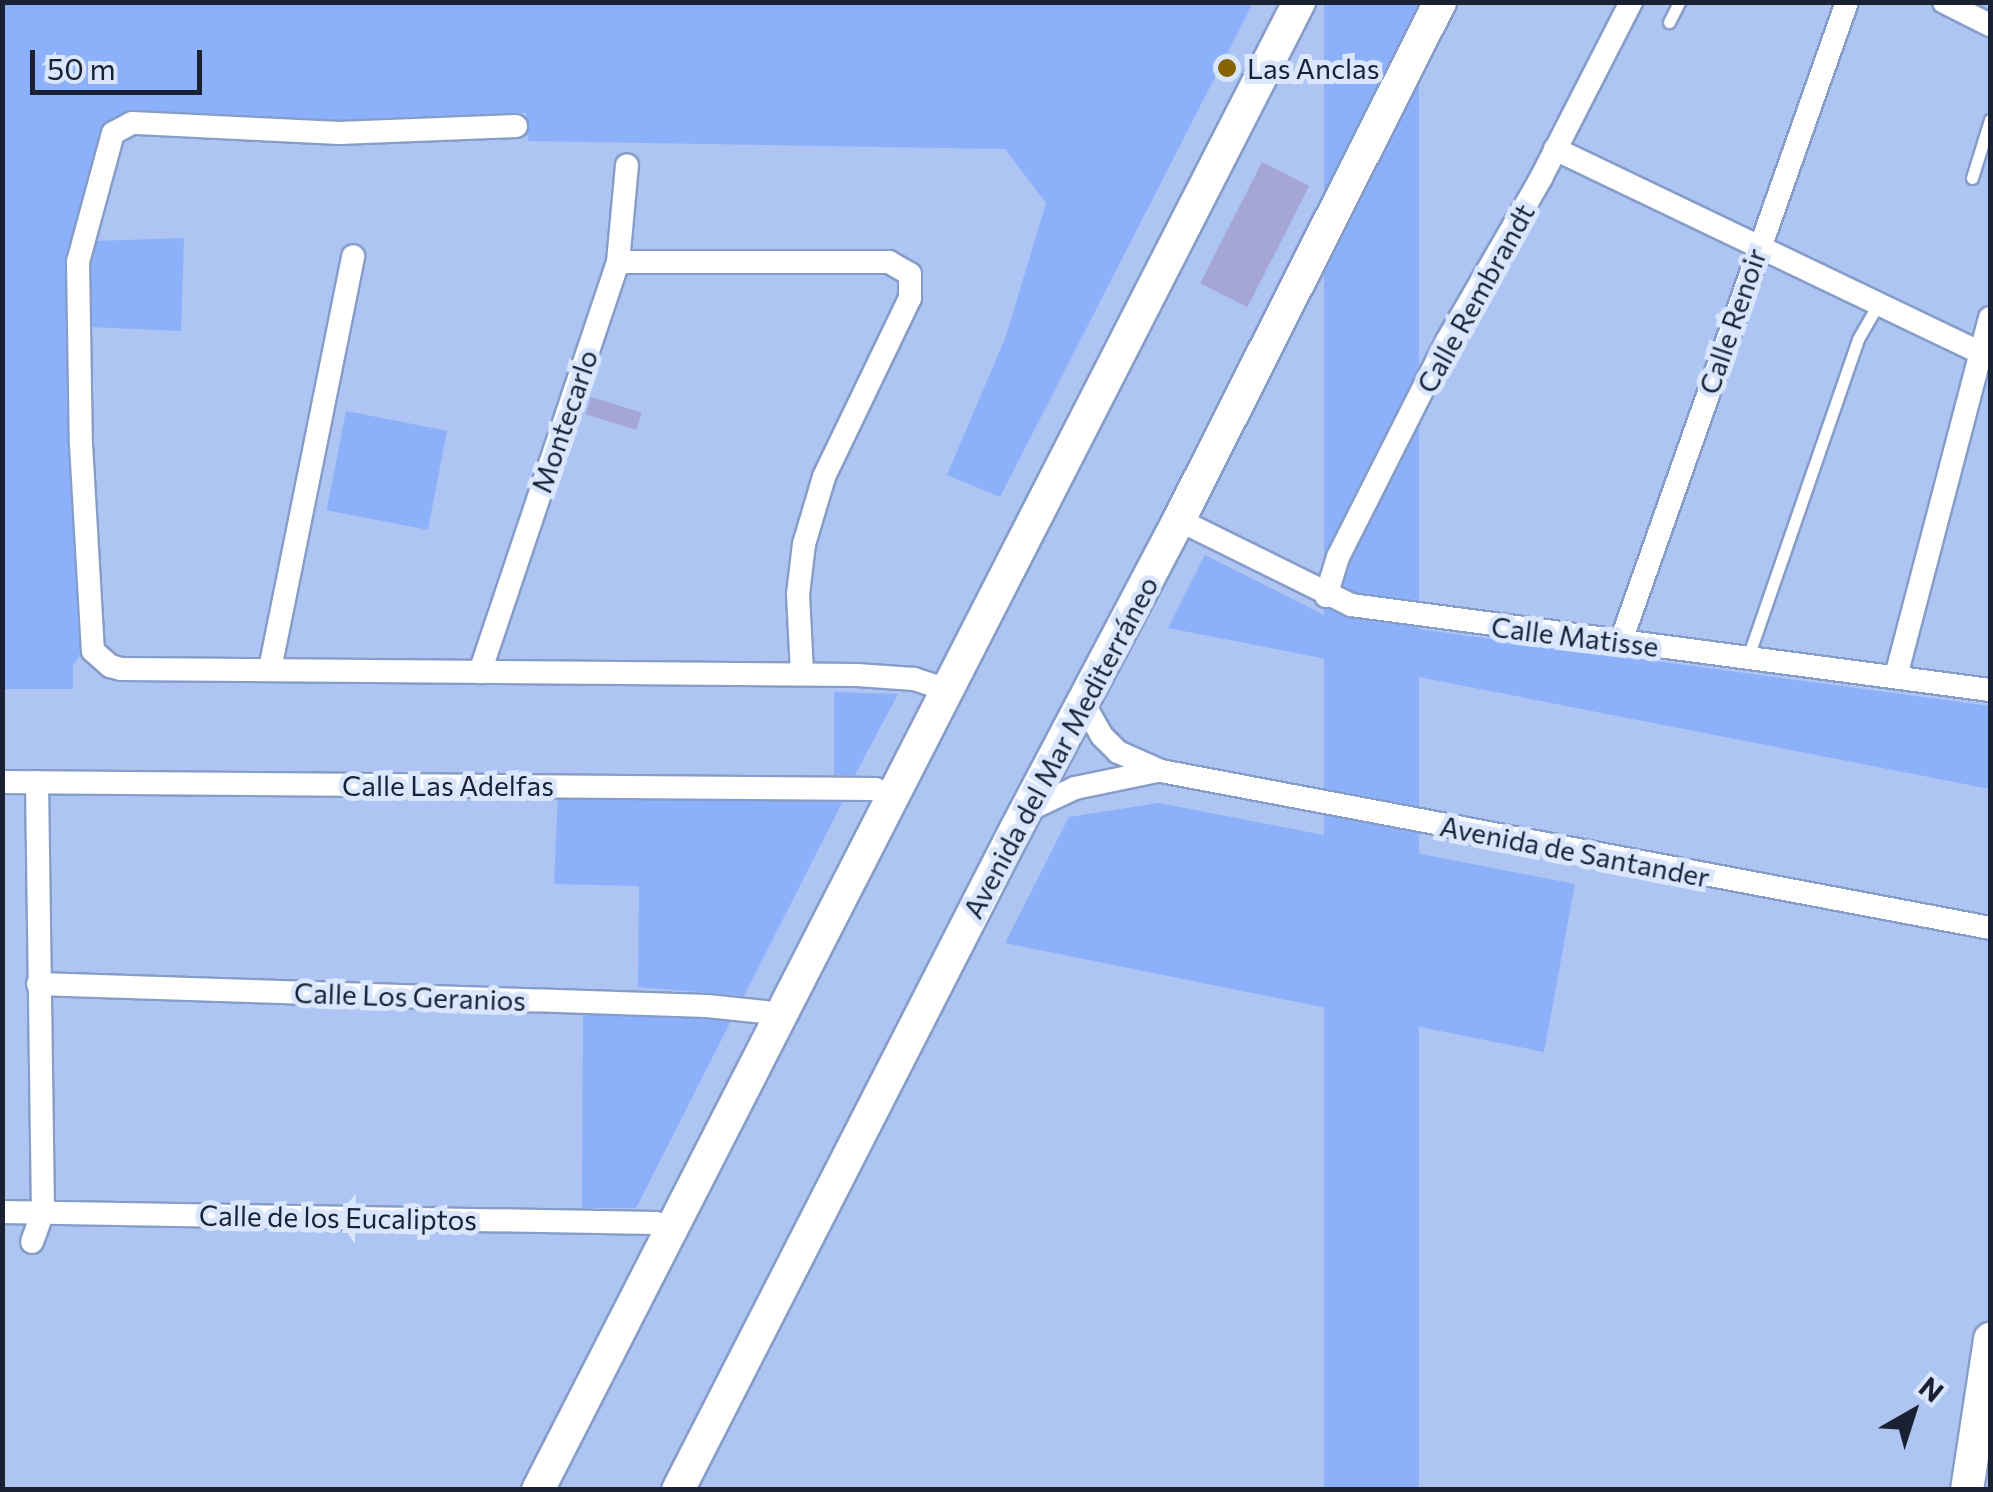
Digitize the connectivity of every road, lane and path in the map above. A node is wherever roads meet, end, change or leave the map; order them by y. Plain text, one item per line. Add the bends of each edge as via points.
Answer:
1 (1299, 2) edge
2 (1440, 2) edge
3 (1631, 2) edge
4 (1679, 2) edge
5 (1847, 2) edge
6 (1944, 2) edge
7 (1669, 22) dead end
8 (1990, 25) edge
9 (1990, 120) edge
10 (516, 126) dead end
11 (1556, 149) junction
12 (627, 165) dead end
13 (1972, 178) dead end
14 (1758, 245) junction
15 (353, 256) dead end
16 (618, 262) junction
17 (1878, 305) junction
18 (1990, 318) edge
19 (1982, 354) junction
20 (1179, 520) junction
21 (1326, 596) junction
22 (1620, 641) junction
23 (1748, 657) junction
24 (270, 669) junction
25 (480, 672) junction
26 (802, 674) junction
27 (1896, 676) junction
28 (948, 690) junction
29 (1990, 690) edge
30 (1082, 701) junction
31 (1160, 771) junction
32 (2, 782) edge
33 (37, 782) junction
34 (892, 796) junction
35 (1024, 813) junction
36 (1990, 928) edge
37 (38, 984) junction
38 (780, 1020) junction
39 (2, 1212) edge
40 (43, 1212) junction
41 (672, 1230) junction
42 (32, 1242) dead end
43 (1990, 1339) edge
44 (538, 1490) edge
45 (678, 1490) edge
46 (1967, 1490) edge

1 - 28 street
2 - 20 street, Avenida del Mar Mediterráneo
3 - 11 street, Calle Rembrandt
4 - 7 lane
5 - 14 street, Calle Renoir
6 - 8 street
9 - 13 lane
10 - 24 street via 339,133 132,123 110,140 78,262 80,444 93,651 120,669
11 - 14 street
11 - 21 street, Calle Rembrandt via 1447,341 1338,558
12 - 16 street, Montecarlo
14 - 17 street
14 - 22 street, Calle Renoir
15 - 24 street
16 - 25 street, Montecarlo
16 - 26 street via 889,262 910,274 910,298 824,478 804,544 798,594
17 - 19 street
17 - 23 lane via 1858,339
18 - 19 street
19 - 27 street
20 - 21 street, Calle Matisse
20 - 30 street, Avenida del Mar Mediterráneo
21 - 22 street, Calle Matisse
22 - 23 street, Calle Matisse
23 - 27 street, Calle Matisse
24 - 25 street
25 - 26 street
26 - 28 street via 914,679
27 - 29 street, Calle Matisse
28 - 34 street
30 - 31 street, Avenida de Santander via 1118,752
30 - 35 street, Avenida del Mar Mediterráneo
31 - 35 street, Avenida de Santander via 1075,788
31 - 36 street, Avenida de Santander
32 - 33 street, Calle Las Adelfas
33 - 34 street, Calle Las Adelfas via 875,788
33 - 37 street
34 - 38 street
35 - 45 street, Avenida del Mar Mediterráneo
37 - 38 street, Calle Los Geranios via 707,1006 765,1012
37 - 40 street
38 - 41 street
39 - 40 street, Calle de los Eucaliptos
40 - 41 street, Calle de los Eucaliptos via 656,1222
40 - 42 street
41 - 44 street
43 - 46 street

